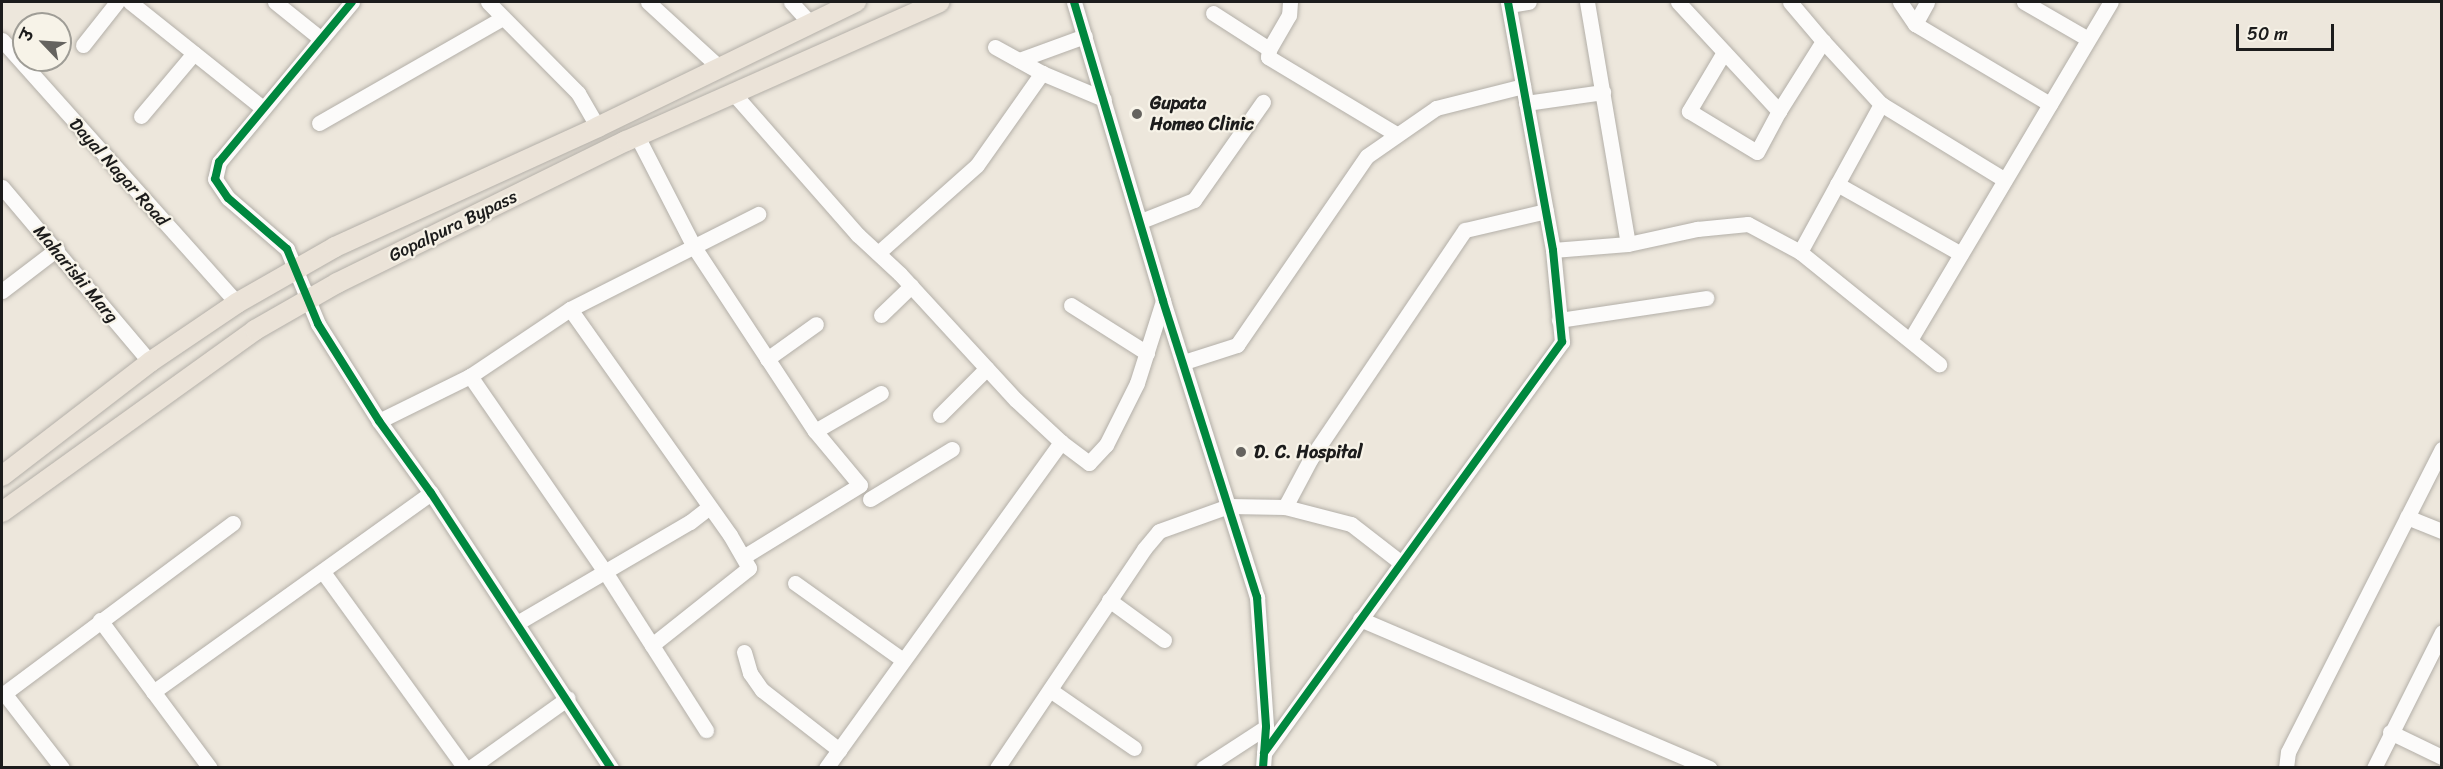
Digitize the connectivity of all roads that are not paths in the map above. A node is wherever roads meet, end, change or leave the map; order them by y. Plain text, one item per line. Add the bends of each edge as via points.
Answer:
1 (117, 2) edge
2 (130, 2) edge
3 (275, 2) edge
4 (352, 2) edge
5 (488, 2) edge
6 (648, 2) edge
7 (790, 2) edge
8 (856, 2) edge
9 (940, 2) edge
10 (1074, 2) edge
11 (1290, 2) edge
12 (1529, 2) edge
13 (1587, 2) edge
14 (1678, 2) edge
15 (1790, 2) edge
16 (1900, 2) edge
17 (1927, 2) edge
18 (2024, 2) edge
19 (2110, 2) edge
20 (1509, 3) edge
21 (1213, 14) dead end
22 (502, 18) junction
23 (809, 22) junction
24 (1915, 24) junction
25 (1085, 36) junction
26 (321, 39) junction
27 (2088, 39) junction
28 (2, 40) edge
29 (1823, 41) junction
30 (83, 45) dead end
31 (995, 47) dead end
32 (1269, 49) junction
33 (1724, 52) junction
34 (194, 53) junction
35 (1019, 60) junction
36 (719, 67) junction
37 (1042, 73) junction
38 (1523, 86) junction
39 (1603, 92) junction
40 (734, 94) junction
41 (1104, 99) junction
42 (1263, 102) dead end
43 (1527, 103) junction
44 (1881, 104) junction
45 (2050, 104) junction
46 (264, 108) junction
47 (1779, 111) junction
48 (141, 116) dead end
49 (319, 123) dead end
50 (598, 127) junction
51 (1396, 134) junction
52 (637, 136) junction
53 (2004, 180) junction
54 (1837, 184) junction
55 (2, 187) edge
56 (1546, 211) junction
57 (758, 214) dead end
58 (1141, 221) junction
59 (1628, 244) junction
60 (694, 247) junction
61 (57, 249) junction
62 (1553, 250) junction
63 (1800, 252) junction
64 (878, 253) junction
65 (1961, 254) junction
66 (294, 270) junction
67 (911, 286) junction
68 (2, 291) edge
69 (1706, 298) dead end
70 (307, 301) junction
71 (1163, 301) junction
72 (237, 303) junction
73 (1071, 305) dead end
74 (570, 309) junction
75 (881, 315) dead end
76 (1559, 320) junction
77 (816, 324) dead end
78 (1910, 340) junction
79 (1146, 352) junction
80 (767, 359) junction
81 (150, 362) junction
82 (1184, 362) junction
83 (1939, 364) dead end
84 (987, 368) junction
85 (470, 376) junction
86 (881, 393) dead end
87 (939, 415) dead end
88 (379, 421) junction
89 (815, 431) junction
90 (1061, 442) junction
91 (952, 449) dead end
92 (2442, 449) edge
93 (2, 476) edge
94 (860, 485) junction
95 (431, 493) junction
96 (1228, 506) junction
97 (709, 507) junction
98 (1285, 507) junction
99 (2, 512) edge
100 (2407, 517) junction
101 (233, 523) dead end
102 (2442, 531) edge
103 (743, 557) junction
104 (1401, 562) junction
105 (604, 570) junction
106 (323, 572) junction
107 (795, 583) dead end
108 (1109, 600) junction
109 (1360, 619) junction
110 (100, 620) junction
111 (517, 623) junction
112 (2442, 632) edge
113 (1164, 640) dead end
114 (652, 645) junction
115 (744, 652) dead end
116 (2436, 655) edge
117 (903, 660) junction
118 (1050, 690) junction
119 (153, 692) junction
120 (3, 694) edge
121 (567, 698) junction
122 (1266, 727) junction
123 (706, 730) dead end
124 (2390, 732) junction
125 (1134, 748) dead end
126 (839, 750) junction
127 (2442, 757) edge
128 (1264, 760) edge
129 (62, 768) edge
130 (210, 768) edge
131 (465, 768) edge
132 (470, 768) edge
133 (611, 768) edge
134 (826, 768) edge
135 (997, 768) edge
136 (1203, 768) edge
137 (1710, 768) edge
138 (2286, 768) edge
139 (2374, 768) edge

1 - 30 street
2 - 34 street
3 - 26 street
4 - 26 street
5 - 22 street
6 - 36 street
7 - 23 street
8 - 23 main road, Gopalpura Bypass
9 - 40 main road, Gopalpura Bypass
10 - 25 street
11 - 32 street via 1289,15
12 - 20 street
13 - 39 street
14 - 33 street
15 - 29 street
16 - 24 street
17 - 24 street
18 - 27 street
19 - 27 street
20 - 38 street
21 - 32 street
22 - 49 street
22 - 50 street via 578,93
23 - 36 main road, Gopalpura Bypass
24 - 45 street
25 - 35 street
25 - 41 street
26 - 46 street
27 - 45 street
28 - 72 street, Dayal Nagar Road
29 - 44 street
29 - 47 street
31 - 35 street
32 - 51 street via 1268,57 1275,64
33 - 47 street
33 - 47 street via 1689,111 1757,152
34 - 46 street
34 - 48 street
35 - 37 street
36 - 50 main road, Gopalpura Bypass
37 - 41 street
37 - 64 street via 977,165
38 - 43 street
38 - 51 street via 1436,108
39 - 43 street
39 - 59 street
40 - 52 main road, Gopalpura Bypass
40 - 64 street
41 - 58 street
42 - 58 street via 1194,200
43 - 56 street
44 - 53 street
44 - 54 street
45 - 53 street
46 - 66 street via 219,162 215,179 228,198 286,249
50 - 66 main road, Gopalpura Bypass via 335,247
51 - 82 street via 1367,156 1236,345
52 - 60 street
52 - 70 main road, Gopalpura Bypass
53 - 65 street
54 - 63 street
54 - 65 street
55 - 61 street, Maharishi Marg
56 - 62 street
56 - 98 street via 1465,230 1311,458
57 - 60 street
58 - 71 street
59 - 62 street
59 - 63 street via 1697,229 1748,224
60 - 74 street
60 - 80 street
61 - 68 street
61 - 81 street, Maharishi Marg
62 - 76 street
63 - 78 street
64 - 67 street
65 - 78 street
66 - 70 street
66 - 72 main road, Gopalpura Bypass
67 - 75 street
67 - 84 street
69 - 76 street
70 - 88 street
70 - 99 main road, Gopalpura Bypass via 255,330
71 - 79 street
71 - 82 street
72 - 81 main road, Gopalpura Bypass
73 - 79 street
74 - 85 street
74 - 97 street
76 - 104 street via 1562,342
77 - 80 street
78 - 83 street
79 - 90 street via 1137,383 1107,445 1089,463
80 - 89 street
81 - 93 main road, Gopalpura Bypass
82 - 96 street
84 - 87 street
84 - 90 street
85 - 88 street
85 - 105 street
86 - 89 street
88 - 95 street
89 - 94 street
90 - 117 street
91 - 94 street via 873,503
92 - 100 street
94 - 103 street
95 - 106 street
95 - 111 street
96 - 98 street
96 - 108 street via 1159,531
96 - 122 street via 1257,597
97 - 103 street
97 - 105 street via 690,522
98 - 104 street via 1351,524
100 - 102 street
100 - 138 street via 2288,752
101 - 110 street
103 - 114 street via 749,568
104 - 109 street
105 - 111 street
105 - 114 street
106 - 119 street
106 - 131 street
107 - 117 street
108 - 113 street
108 - 118 street
109 - 128 street
109 - 137 street
110 - 119 street
110 - 120 street
111 - 121 street
112 - 116 street
114 - 123 street
115 - 126 street via 750,673 762,690
116 - 124 street
117 - 126 street
118 - 125 street
118 - 135 street
119 - 130 street
120 - 129 street
121 - 132 street
121 - 133 street
122 - 128 street
122 - 136 street
124 - 127 street
124 - 139 street
126 - 134 street

